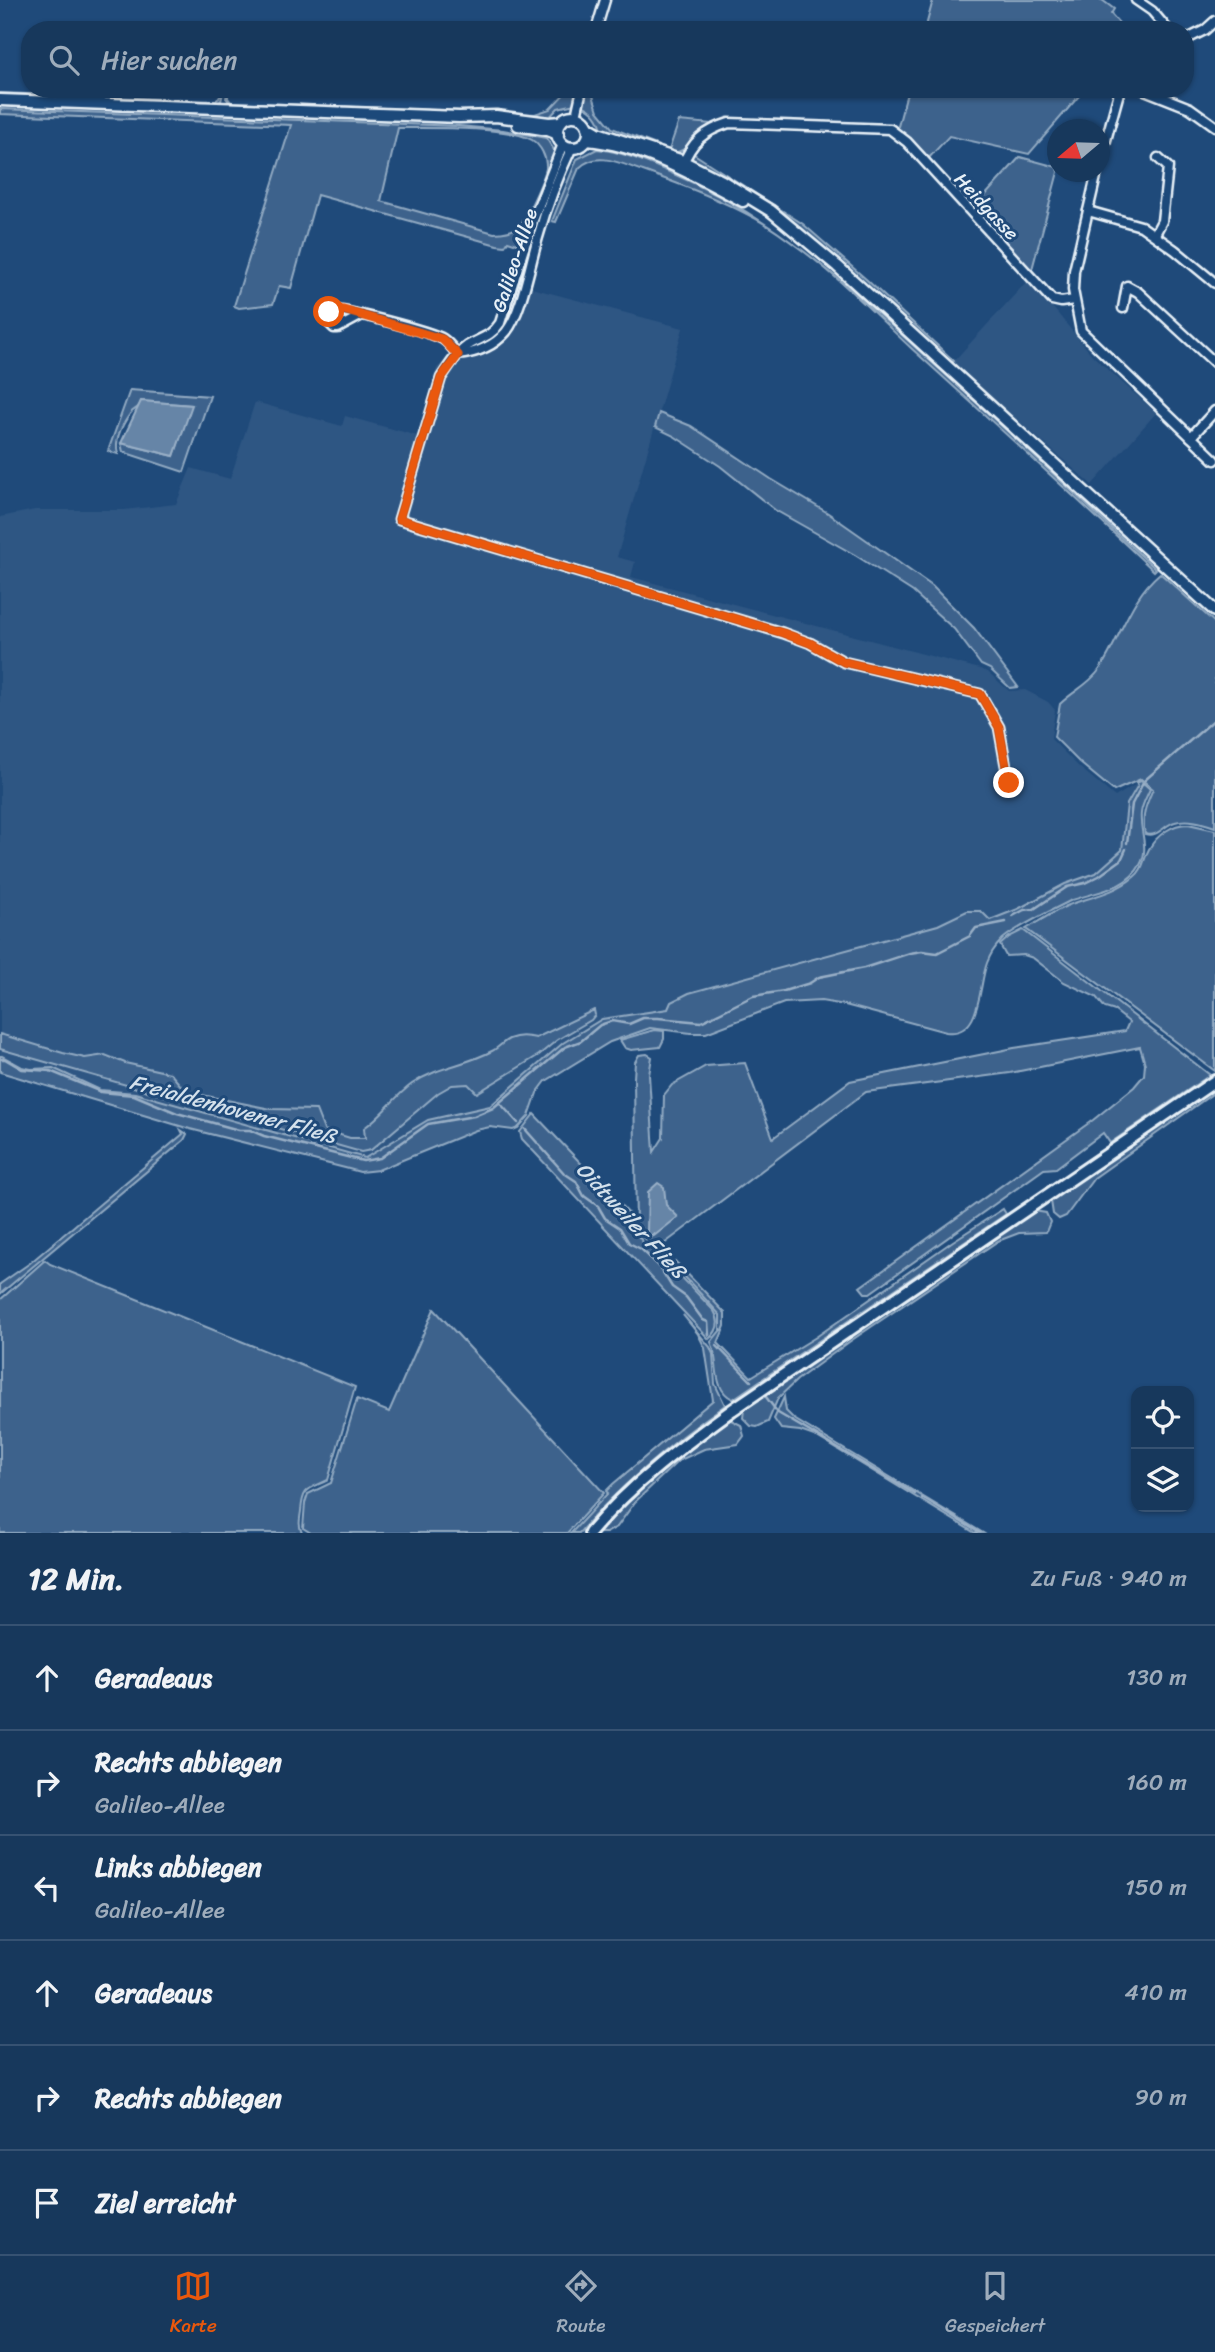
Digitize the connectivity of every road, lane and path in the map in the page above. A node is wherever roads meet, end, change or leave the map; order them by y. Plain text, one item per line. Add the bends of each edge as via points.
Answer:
1 (605, 0) edge
2 (1136, 0) edge
3 (599, 21) edge
4 (1160, 21) edge
5 (1215, 21) edge
6 (1194, 36) edge
7 (580, 98) edge
8 (1118, 98) edge
9 (1165, 98) edge
10 (0, 100) edge
11 (576, 116) junction
12 (459, 117) junction
13 (561, 122) junction
14 (1110, 125) edge
15 (588, 127) junction
16 (1215, 127) edge
17 (587, 140) junction
18 (564, 142) junction
19 (1158, 158) dead end
20 (682, 165) junction
21 (1095, 182) edge
22 (1088, 211) junction
23 (1155, 234) junction
24 (1215, 283) edge
25 (1074, 300) junction
26 (1124, 308) dead end
27 (362, 315) dead end
28 (458, 355) junction
29 (1215, 363) edge
30 (1215, 411) edge
31 (1191, 437) junction
32 (1215, 460) edge
33 (1215, 611) edge
34 (1009, 783) dead end
35 (1215, 1081) edge
36 (590, 1533) edge

1 - 3 street
2 - 4 street
5 - 6 street
7 - 11 street
8 - 14 street
9 - 16 street via 1190,108
10 - 12 street
11 - 13 street
11 - 15 street
12 - 13 street
12 - 18 street via 548,130
13 - 18 street
15 - 17 street
15 - 20 street
17 - 18 street via 579,146
17 - 20 street
18 - 28 street, Galileo-Allee via 500,323
19 - 23 street via 1168,167 1162,221
20 - 25 street, Heidgasse via 709,129 729,123 890,129 1052,300
20 - 33 street via 792,229
21 - 22 street
22 - 23 street
22 - 25 street via 1074,271
23 - 24 street
25 - 31 street via 1081,331
26 - 29 street via 1127,286
27 - 28 street via 442,339
28 - 34 street, Galileo-Allee via 441,378 399,519 783,633 844,662 980,694 999,727
30 - 31 street
31 - 32 street
35 - 36 main road via 732,1410 661,1462

